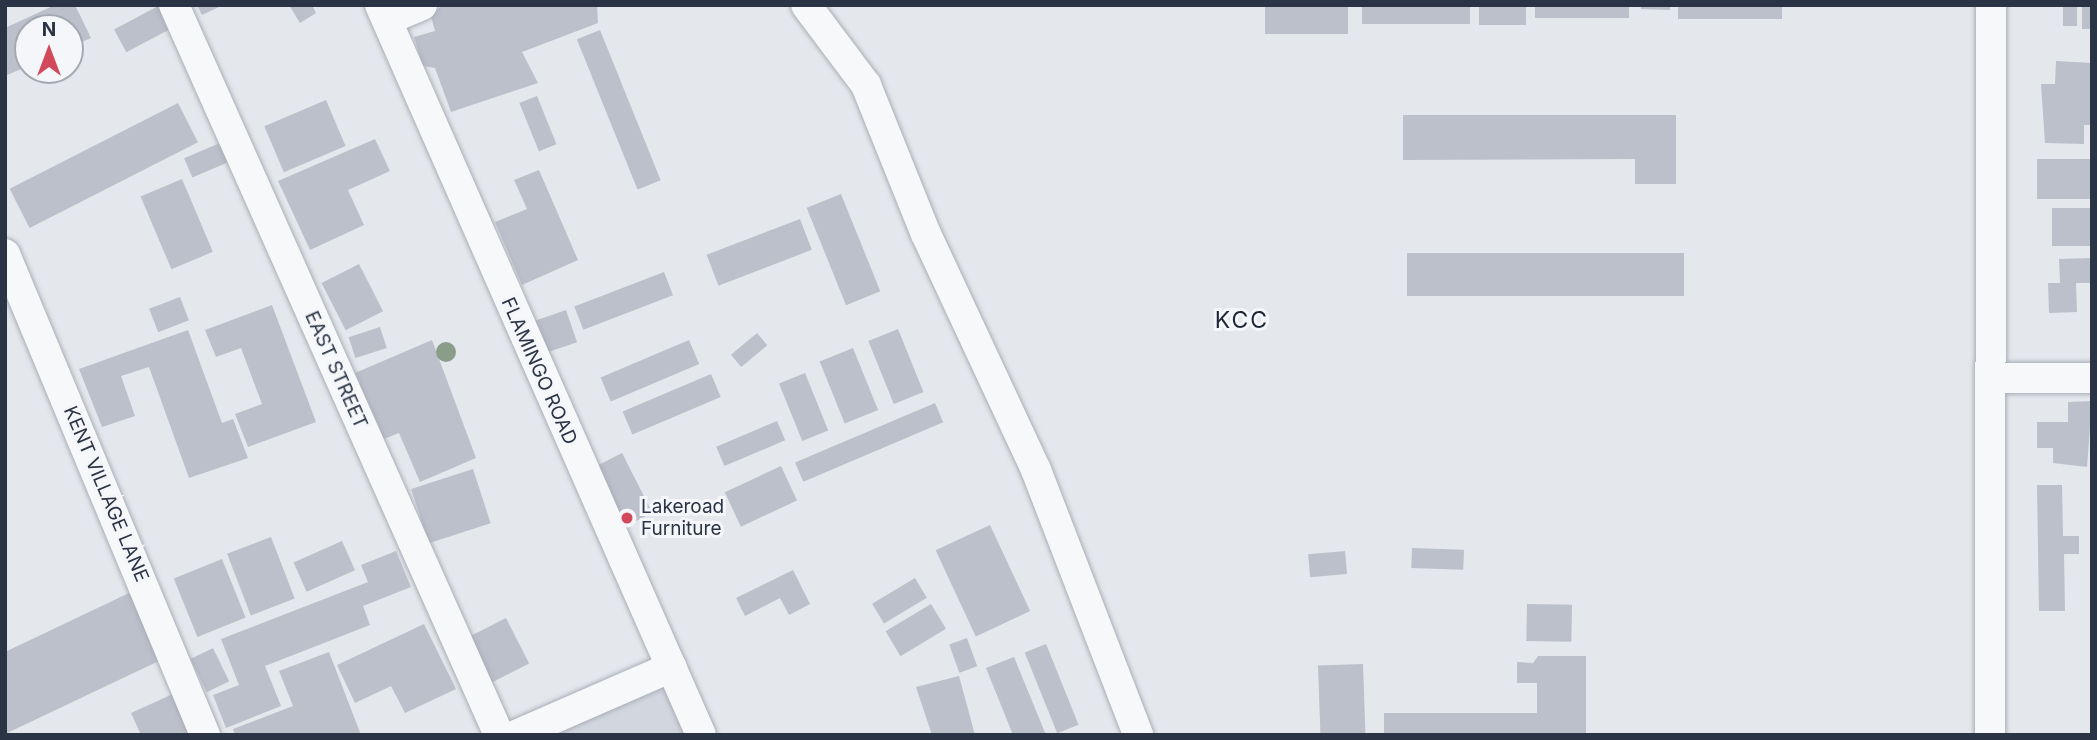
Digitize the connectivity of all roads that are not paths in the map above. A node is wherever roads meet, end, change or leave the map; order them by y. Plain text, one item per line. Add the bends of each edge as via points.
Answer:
1 (174, 5) edge
2 (422, 5) edge
3 (806, 5) edge
4 (1991, 5) edge
5 (383, 13) edge
6 (5, 254) edge
7 (1990, 377) junction
8 (2092, 378) edge
9 (672, 667) junction
10 (205, 735) edge
11 (499, 735) edge
12 (516, 735) edge
13 (701, 735) edge
14 (1138, 735) edge
15 (1990, 735) edge

1 - 11 street, EAST STREET
2 - 5 street
3 - 14 street via 866,85 926,234 1036,470
4 - 7 street
5 - 9 street, FLAMINGO ROAD
6 - 10 street, KENT VILLAGE LANE
7 - 8 street
7 - 15 street
9 - 12 street
9 - 13 street, FLAMINGO ROAD

